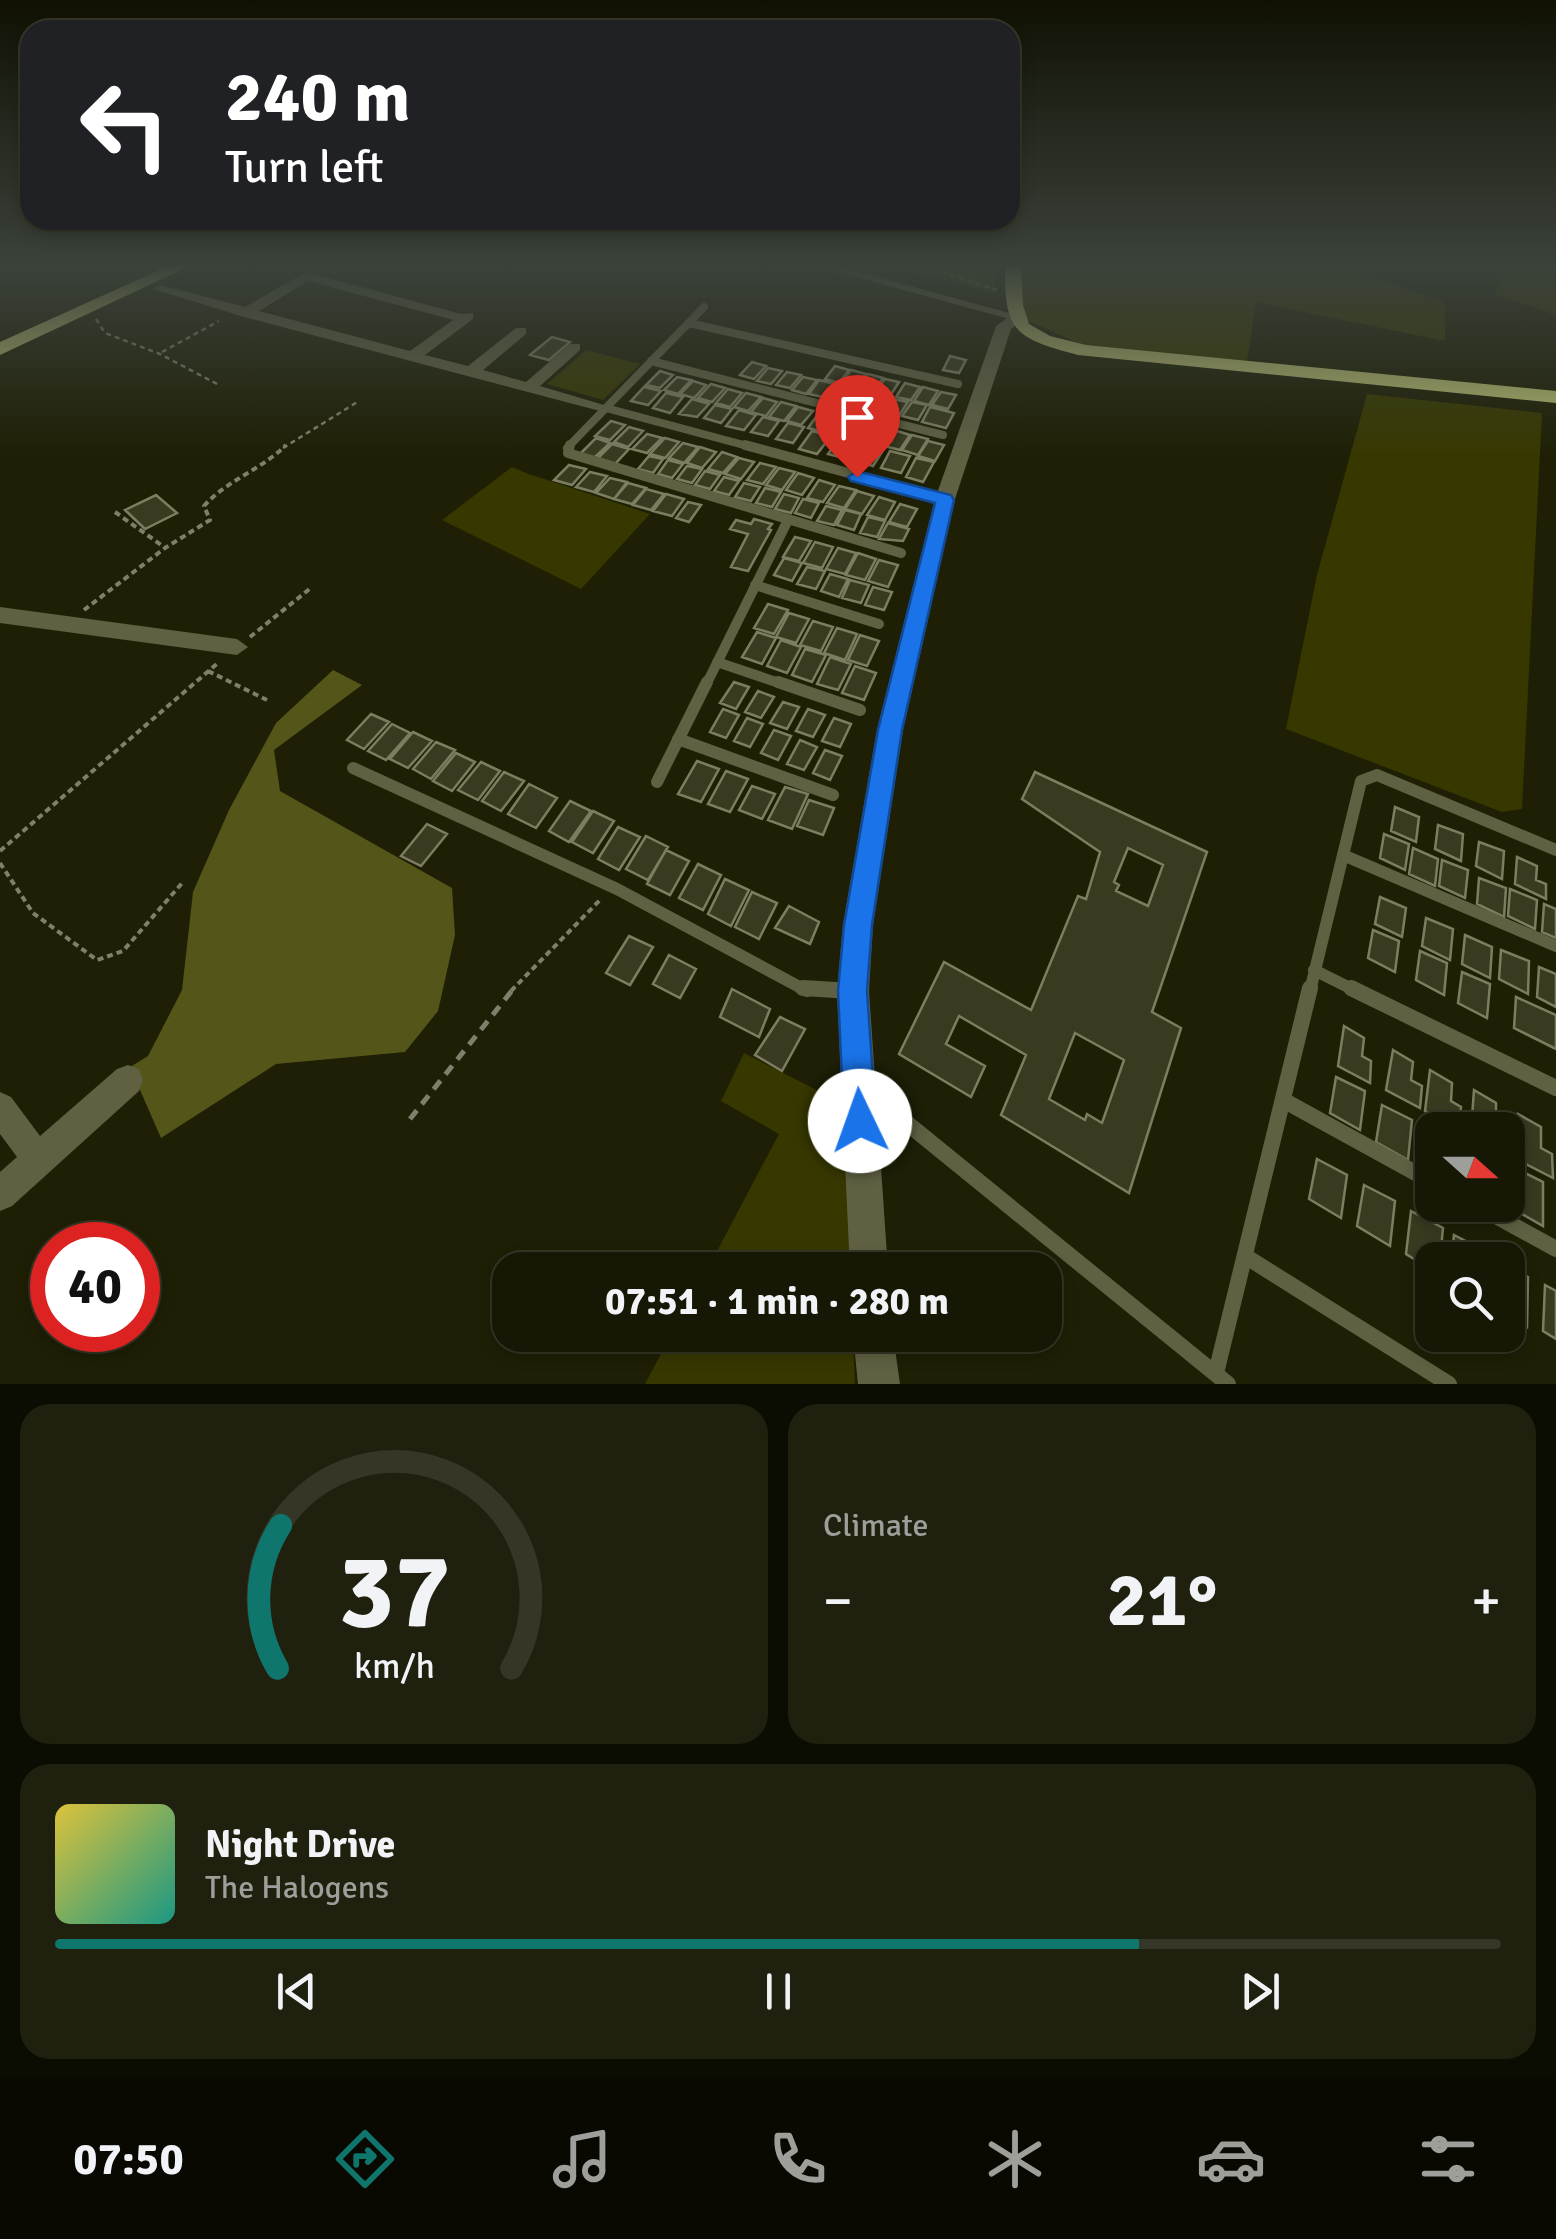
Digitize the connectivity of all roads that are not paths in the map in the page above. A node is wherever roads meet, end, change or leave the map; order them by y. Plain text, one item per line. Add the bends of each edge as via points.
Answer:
1 (47, 328) edge
2 (303, 328) edge
3 (448, 328) edge
4 (685, 328) edge
5 (709, 328) edge
6 (1003, 328) edge
7 (1025, 328) edge
8 (522, 331) dead end
9 (575, 347) dead end
10 (0, 350) edge
11 (412, 357) junction
12 (651, 362) junction
13 (471, 372) junction
14 (958, 384) dead end
15 (528, 388) junction
16 (1556, 397) edge
17 (606, 408) junction
18 (944, 435) dead end
19 (945, 500) junction
20 (788, 520) junction
21 (901, 553) dead end
22 (755, 586) junction
23 (0, 615) edge
24 (879, 624) dead end
25 (236, 647) road end
26 (717, 662) junction
27 (860, 710) dead end
28 (678, 739) junction
29 (353, 768) dead end
30 (657, 782) dead end
31 (833, 795) dead end
32 (1556, 850) edge
33 (1342, 855) junction
34 (1556, 946) edge
35 (1314, 970) junction
36 (853, 991) junction
37 (128, 1080) dead end
38 (858, 1084) junction
39 (1556, 1088) edge
40 (1282, 1100) junction
41 (0, 1108) edge
42 (38, 1160) junction
43 (1415, 1173) edge
44 (0, 1194) edge
45 (1508, 1222) edge
46 (1556, 1248) edge
47 (868, 1252) edge
48 (1244, 1256) junction
49 (875, 1352) edge
50 (1222, 1379) edge
51 (879, 1384) edge
52 (1450, 1384) edge

1 - 10 highway
2 - 11 street
3 - 11 street
4 - 12 lane
5 - 14 lane
6 - 19 street
7 - 16 highway via 1053,342 1119,356
8 - 13 street
9 - 15 street
11 - 13 street
12 - 17 lane
12 - 18 lane
13 - 15 street
15 - 17 street
17 - 19 lane
17 - 20 lane via 567,448 573,457
19 - 36 street via 890,730
20 - 21 lane
20 - 22 lane
22 - 24 lane
22 - 26 lane
23 - 25 street
26 - 27 lane
26 - 28 lane
28 - 30 lane
28 - 31 lane
29 - 36 lane via 616,890 808,991
32 - 33 lane via 1378,775 1360,782
33 - 34 lane
33 - 35 lane
35 - 39 lane
35 - 40 lane
36 - 38 street
37 - 42 street
38 - 47 street
38 - 50 lane
40 - 43 lane
40 - 48 lane
41 - 42 street
42 - 44 street
45 - 46 lane
48 - 50 lane
48 - 52 lane
49 - 51 street

